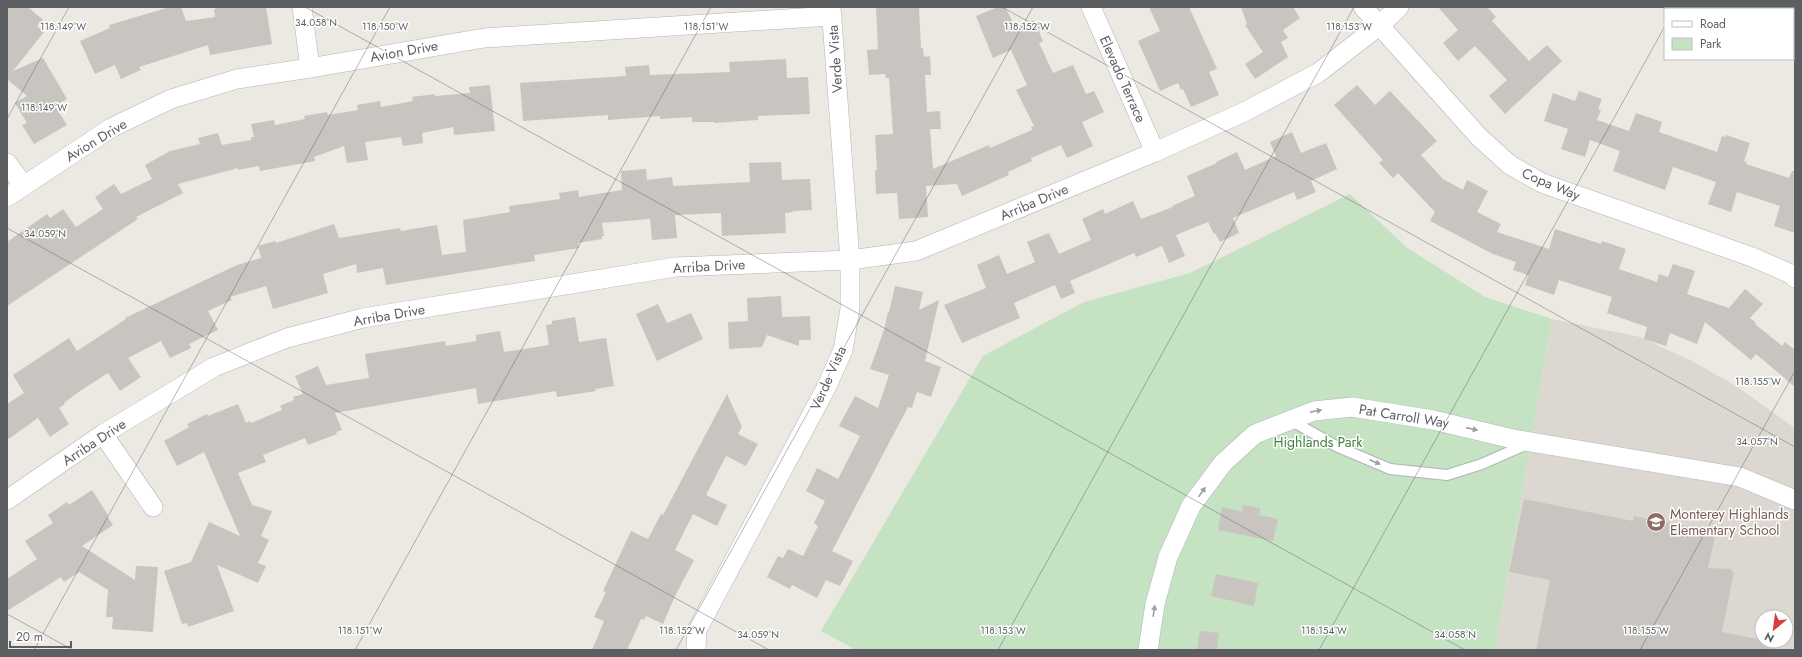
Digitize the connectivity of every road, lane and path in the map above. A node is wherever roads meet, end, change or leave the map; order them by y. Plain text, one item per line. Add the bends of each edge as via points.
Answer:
1 (302, 7) edge
2 (1091, 7) edge
3 (1363, 7) edge
4 (1399, 7) edge
5 (831, 12) edge
6 (1380, 25) junction
7 (310, 68) junction
8 (1155, 152) junction
9 (7, 163) edge
10 (24, 186) junction
11 (7, 197) edge
12 (850, 260) junction
13 (1795, 278) edge
14 (1290, 420) junction
15 (104, 434) junction
16 (1532, 442) junction
17 (7, 500) edge
18 (1795, 500) edge
19 (153, 507) dead end
20 (696, 650) edge
21 (1148, 650) edge

1 - 7 street
2 - 8 street, Elevado Terrace
3 - 6 street, Copa Way
4 - 6 street, Arriba Drive
5 - 7 street, Avion Drive via 484,38
5 - 12 street, Verde Vista
6 - 8 street, Arriba Drive via 1318,74 1244,112
6 - 13 street, Copa Way via 1479,136 1510,165 1542,183 1752,257
7 - 10 street, Avion Drive via 237,78 171,99 111,128
8 - 12 street, Arriba Drive via 916,251
9 - 10 street
10 - 11 street, Avion Drive
12 - 15 street, Arriba Drive via 675,267 363,318 287,338 214,367
12 - 20 street, Verde Vista via 850,309 843,350 826,388 697,630
14 -> 16 street, Pat Carroll Way via 1314,411 1352,408 1434,420
14 -> 16 lane via 1338,446 1390,469 1447,475 1482,464
21 -> 14 street, Pat Carroll Way via 1155,604 1168,557 1191,506 1223,462 1255,434
15 - 17 street, Arriba Drive
15 - 19 street
16 - 18 street, Pat Carroll Way via 1740,476

